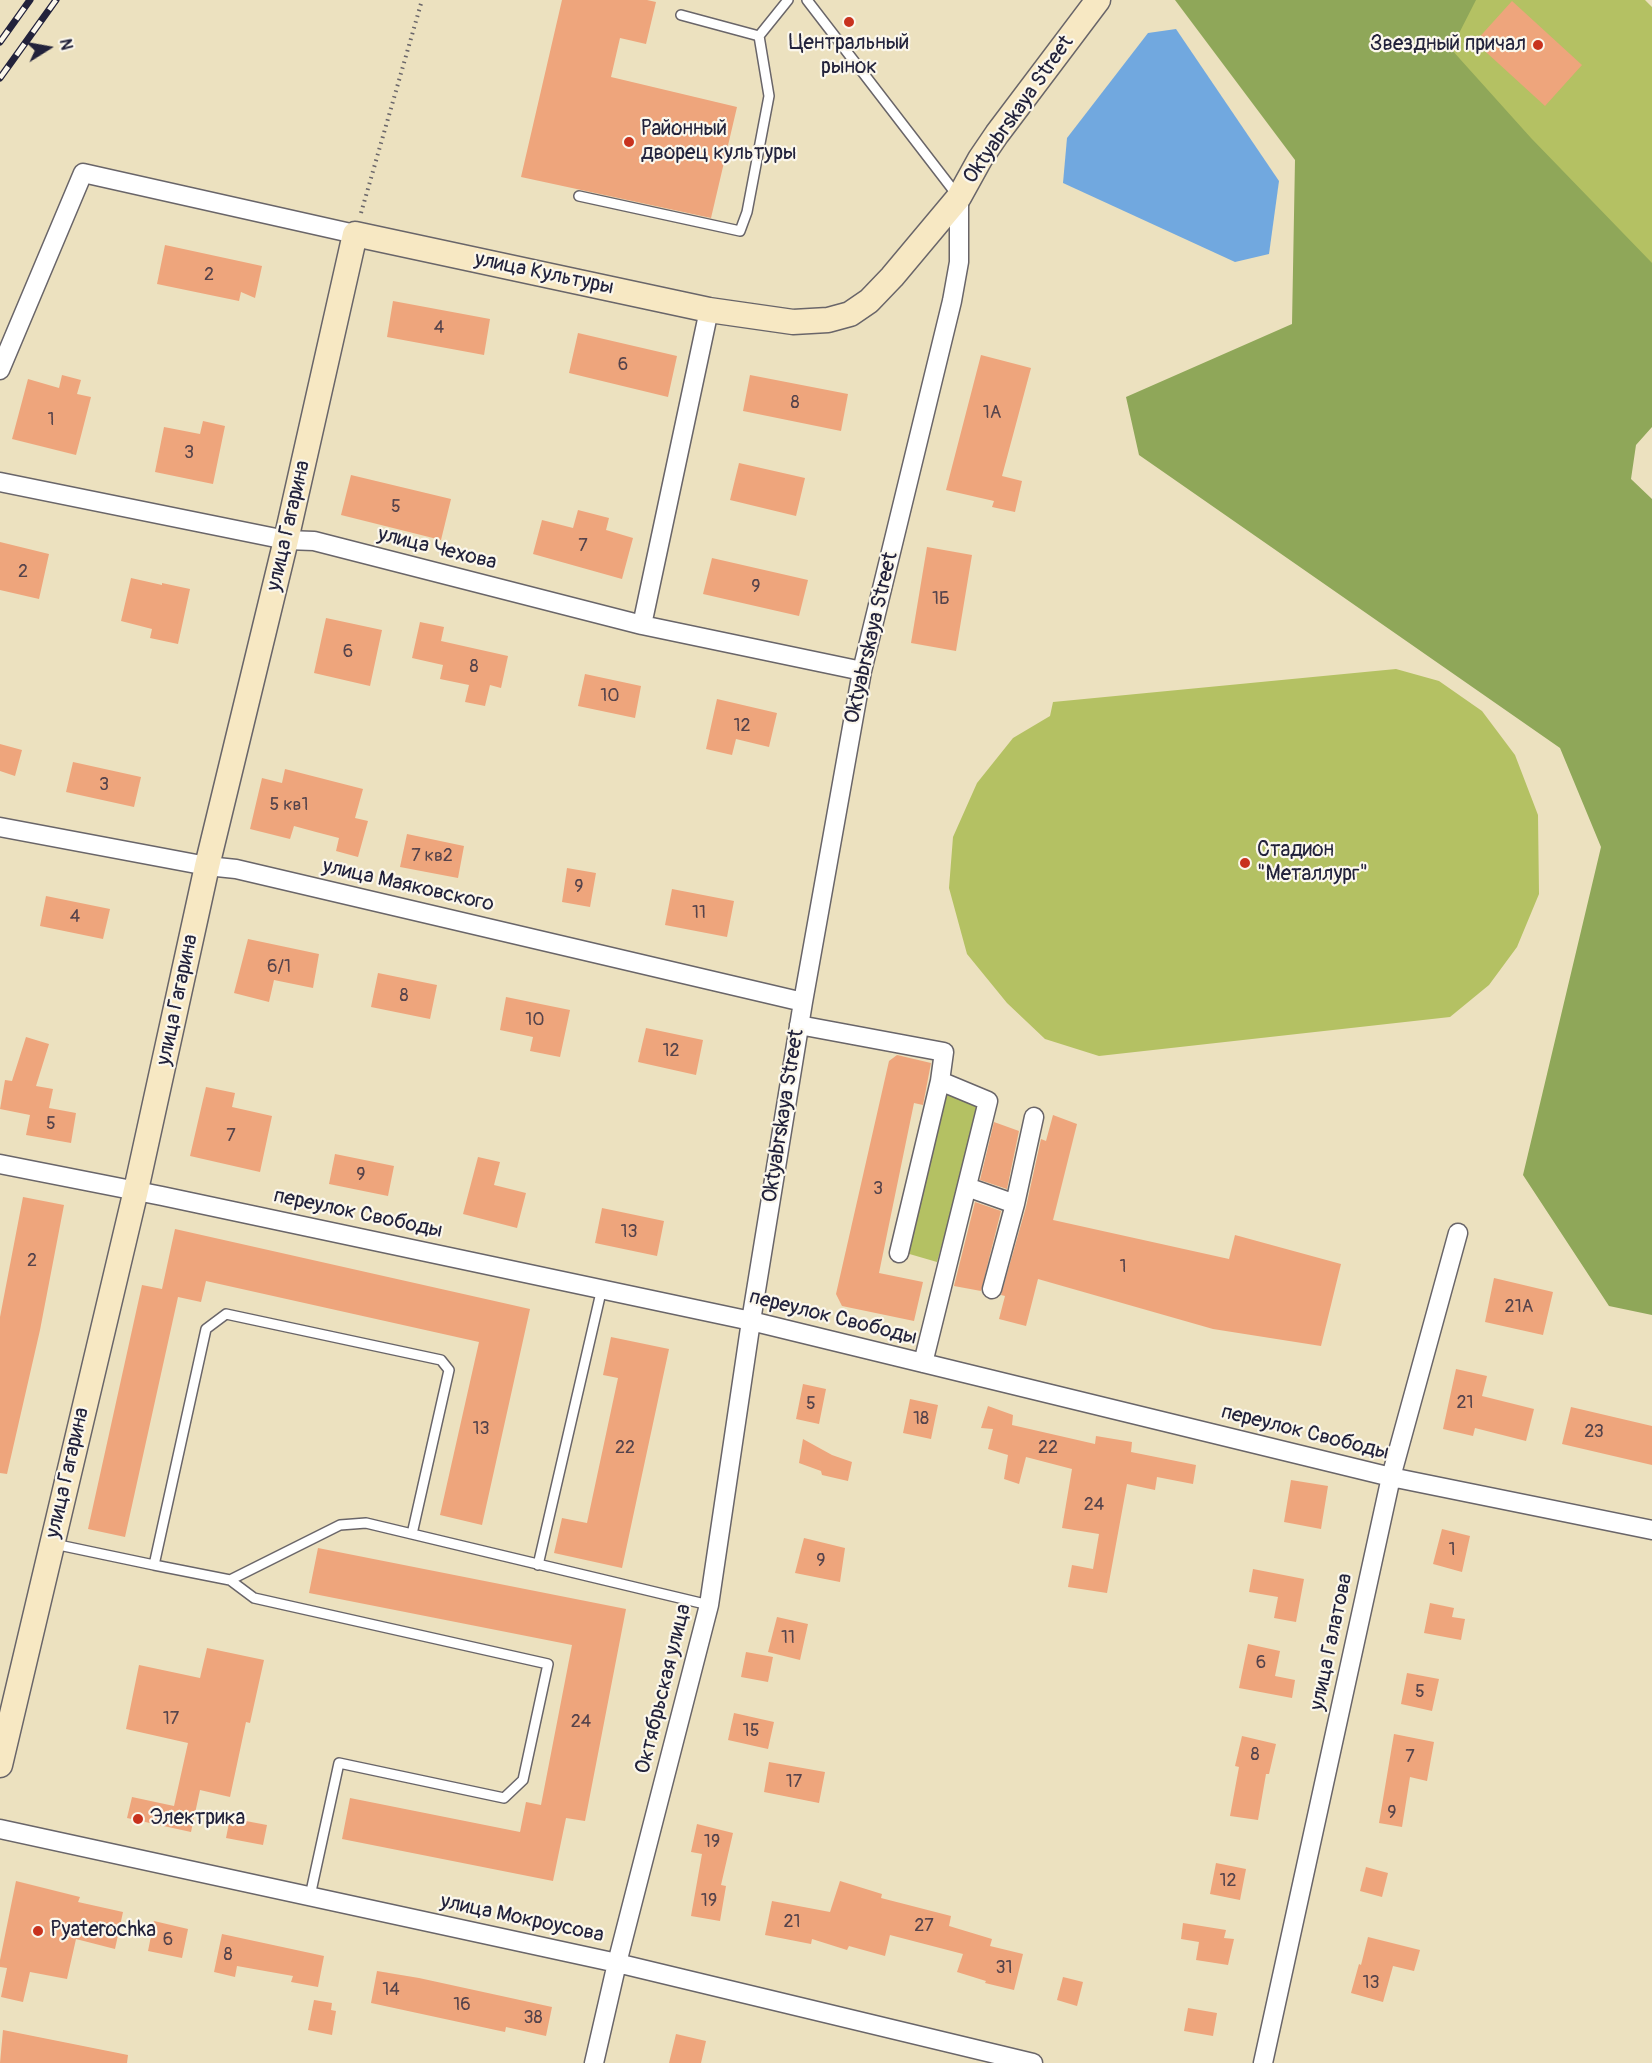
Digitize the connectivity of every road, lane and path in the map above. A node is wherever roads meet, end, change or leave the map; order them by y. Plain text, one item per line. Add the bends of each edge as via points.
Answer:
1 (422, 0) edge
2 (788, 0) edge
3 (807, 0) edge
4 (1098, 0) edge
5 (681, 15) dead end
6 (759, 36) junction
7 (579, 196) dead end
8 (959, 197) junction
9 (355, 234) junction
10 (710, 310) junction
11 (0, 370) edge
12 (0, 482) edge
13 (286, 540) junction
14 (642, 625) junction
15 (862, 671) junction
16 (0, 827) edge
17 (207, 866) junction
18 (803, 1002) junction
19 (799, 1025) junction
20 (940, 1081) junction
21 (1034, 1117) dead end
22 (0, 1164) edge
23 (967, 1187) junction
24 (136, 1191) junction
25 (1015, 1204) junction
26 (1458, 1233) dead end
27 (899, 1253) dead end
28 (602, 1288) junction
29 (992, 1289) dead end
30 (751, 1321) junction
31 (923, 1363) junction
32 (1391, 1477) junction
33 (1652, 1530) edge
34 (412, 1534) junction
35 (52, 1543) junction
36 (154, 1565) junction
37 (538, 1565) junction
38 (230, 1580) junction
39 (709, 1605) junction
40 (0, 1765) edge
41 (0, 1829) edge
42 (310, 1896) junction
43 (617, 1963) junction
44 (594, 2063) edge
45 (1033, 2063) edge
46 (1263, 2063) edge

1 - 9 path
2 - 6 lane
3 - 8 lane
4 - 8 main road, Oktyabrskaya Street via 997,134
5 - 6 lane
6 - 7 lane via 770,96 740,231
8 - 10 main road, улица Культуры via 892,277 850,314 794,322
8 - 15 street, Oktyabrskaya Street via 959,262 952,301
9 - 10 main road, улица Культуры
9 - 11 street, улица Культуры via 83,173
9 - 13 main road, улица Гагарина
10 - 14 street
12 - 13 street, улица Чехова
13 - 14 street, улица Чехова via 314,541
13 - 17 main road, улица Гагарина
14 - 15 street, улица Чехова
15 - 18 street, Oktyabrskaya Street
16 - 17 street, улица Маяковского
17 - 18 street, улица Маяковского via 236,869
17 - 24 main road, улица Гагарина
18 - 19 street, Oktyabrskaya Street
19 - 20 street via 944,1052
19 - 30 street, Oktyabrskaya Street
20 - 23 street via 988,1101
20 - 27 street
21 - 25 street
22 - 24 street, переулок Свободы
23 - 25 street
23 - 31 street
24 - 28 street, переулок Свободы
24 - 35 main road, улица Гагарина
25 - 29 street
26 - 32 street, улица Галатова
28 - 30 street, переулок Свободы
28 - 37 lane
30 - 31 street, переулок Свободы
30 - 39 street, Октябрьская улица
31 - 32 street, переулок Свободы
32 - 33 street, переулок Свободы
32 - 46 street, улица Галатова
34 - 36 lane via 450,1370 441,1360 226,1314 206,1329
34 - 37 lane
34 - 38 lane via 366,1523 340,1525
35 - 36 lane
35 - 40 main road, улица Гагарина
36 - 38 lane
37 - 39 lane
38 - 42 lane via 254,1598 549,1664 523,1780 504,1798 339,1763
39 - 43 street, Октябрьская улица
41 - 42 street, улица Мокроусова
42 - 43 street, улица Мокроусова
43 - 44 street, Октябрьская улица
43 - 45 street, улица Мокроусова

